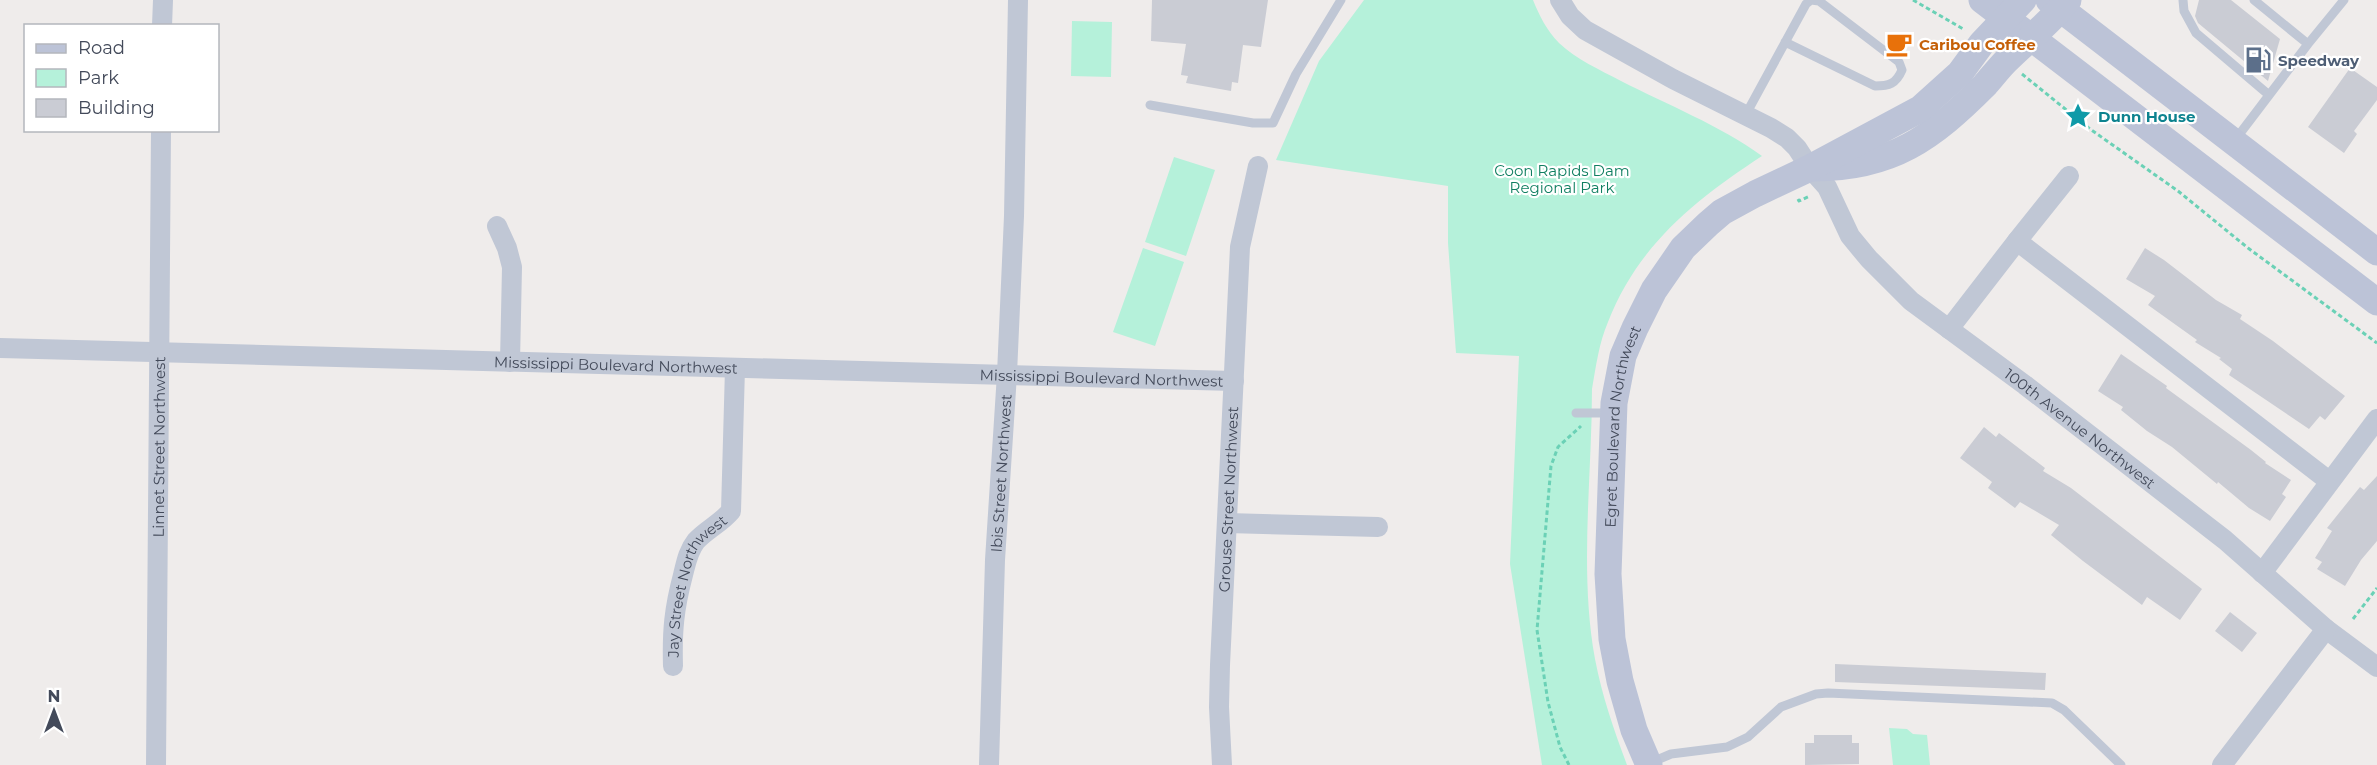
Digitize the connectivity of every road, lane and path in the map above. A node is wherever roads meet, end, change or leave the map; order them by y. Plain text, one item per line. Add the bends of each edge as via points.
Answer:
1 (162, 0) edge
2 (1018, 0) edge
3 (1341, 0) edge
4 (1560, 0) edge
5 (1913, 0) edge
6 (1982, 0) edge
7 (2183, 0) edge
8 (2254, 0) edge
9 (2344, 0) edge
10 (2060, 3) edge
11 (2015, 9) edge
12 (162, 24) edge
13 (1965, 30) dead end
14 (2033, 38) junction
15 (1785, 42) junction
16 (2308, 44) junction
17 (2024, 76) dead end
18 (2269, 95) junction
19 (1150, 105) dead end
20 (1744, 116) junction
21 (161, 132) edge
22 (2233, 142) junction
23 (1258, 166) dead end
24 (1810, 168) junction
25 (2069, 176) dead end
26 (497, 226) dead end
27 (2017, 241) junction
28 (2377, 252) edge
29 (2377, 302) edge
30 (1949, 329) junction
31 (2377, 343) edge
32 (0, 348) edge
33 (159, 352) junction
34 (510, 362) junction
35 (735, 368) junction
36 (1007, 374) junction
37 (1234, 381) junction
38 (1576, 413) dead end
39 (1614, 414) junction
40 (2377, 419) edge
41 (2329, 481) junction
42 (1227, 523) junction
43 (1378, 527) dead end
44 (2262, 573) junction
45 (2377, 588) edge
46 (2353, 619) dead end
47 (2326, 629) junction
48 (673, 666) dead end
49 (2377, 667) edge
50 (2225, 764) edge
51 (156, 765) edge
52 (989, 765) edge
53 (1222, 765) edge
54 (1648, 765) edge
55 (2121, 765) edge

1 - 12 street
2 - 36 street, Ibis Street Northwest
3 - 19 lane via 1296,74 1273,123
4 - 20 street, 100th Avenue Northwest via 1585,30
5 - 13 path
6 - 11 street
7 - 18 lane via 2184,11 2196,33
8 - 16 lane
9 - 16 lane
10 - 14 street, Egret Boulevard Northwest
10 - 22 street
11 - 14 street
11 - 24 street, Egret Boulevard Northwest via 1960,73 1920,109
14 - 24 street, Egret Boulevard Northwest via 1920,142 1863,165
14 - 29 street
15 - 15 lane via 1811,0 1899,62 1902,70 1898,80 1887,86 1875,86
15 - 20 lane
16 - 18 lane
17 - 31 path
18 - 22 lane
20 - 24 street, 100th Avenue Northwest via 1787,138
21 - 33 street, Linnet Street Northwest
22 - 28 street
23 - 37 street, Grouse Street Northwest via 1240,247
24 - 30 street, 100th Avenue Northwest via 1827,187 1850,236 1869,259 1911,301
24 - 39 street, Egret Boulevard Northwest via 1722,212 1683,248 1654,290 1623,356
25 - 27 street
26 - 34 street via 512,267
27 - 30 street
27 - 41 street
30 - 44 street, 100th Avenue Northwest via 2225,540
32 - 33 street, Mississippi Boulevard Northwest
33 - 34 street, Mississippi Boulevard Northwest
33 - 51 street, Linnet Street Northwest
34 - 35 street, Mississippi Boulevard Northwest
35 - 36 street, Mississippi Boulevard Northwest
35 - 48 street, Jay Street Northwest via 731,511 694,543 688,556 674,611
36 - 37 street, Mississippi Boulevard Northwest
36 - 52 street, Ibis Street Northwest via 995,560
37 - 42 street, Grouse Street Northwest
38 - 39 lane
39 - 54 street, Egret Boulevard Northwest via 1608,553 1610,622 1620,681
40 - 41 street
41 - 44 street
42 - 43 street
42 - 53 street, Grouse Street Northwest via 1219,707
44 - 47 street, 100th Avenue Northwest
45 - 46 path
47 - 49 street, 100th Avenue Northwest
47 - 50 street
54 - 55 lane via 1671,754 1727,747 1748,736 1781,707 1828,693 2052,703

